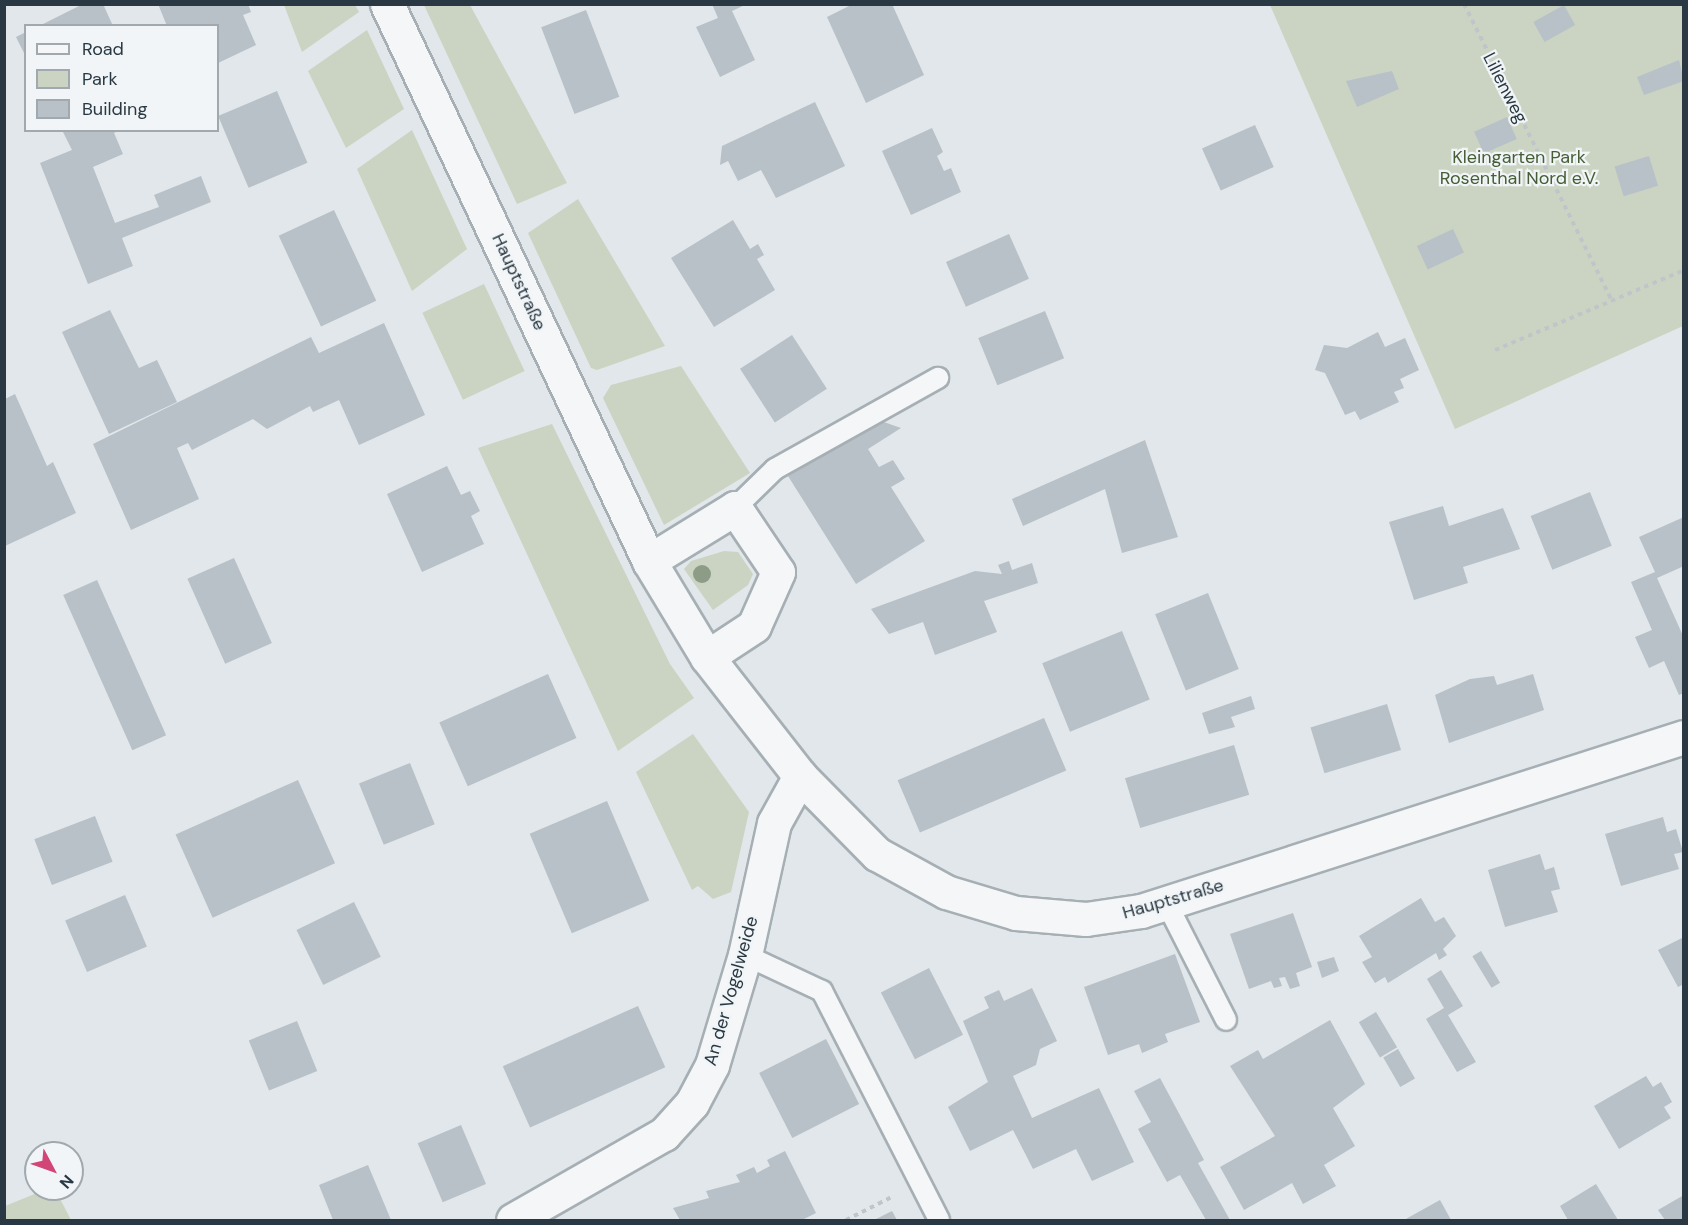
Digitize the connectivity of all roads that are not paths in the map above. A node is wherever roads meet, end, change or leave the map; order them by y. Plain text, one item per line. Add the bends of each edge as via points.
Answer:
1 (387, 4) edge
2 (938, 378) dead end
3 (735, 508) junction
4 (649, 561) junction
5 (707, 657) junction
6 (1683, 737) edge
7 (800, 777) junction
8 (1167, 904) junction
9 (745, 955) junction
10 (1226, 1020) dead end
11 (513, 1221) edge
12 (939, 1221) edge

1 - 4 street, Hauptstraße
2 - 3 lane via 775,469
3 - 4 street
3 - 5 street via 778,572 754,626
4 - 5 street, Hauptstraße
5 - 7 street, Hauptstraße
6 - 8 street, Hauptstraße
7 - 8 street, Hauptstraße via 878,854 946,892 1016,913 1086,919
7 - 9 street, An der Vogelweide via 774,823
8 - 10 lane
9 - 11 street, An der Vogelweide via 712,1065 692,1103 664,1134
9 - 12 lane via 822,991

